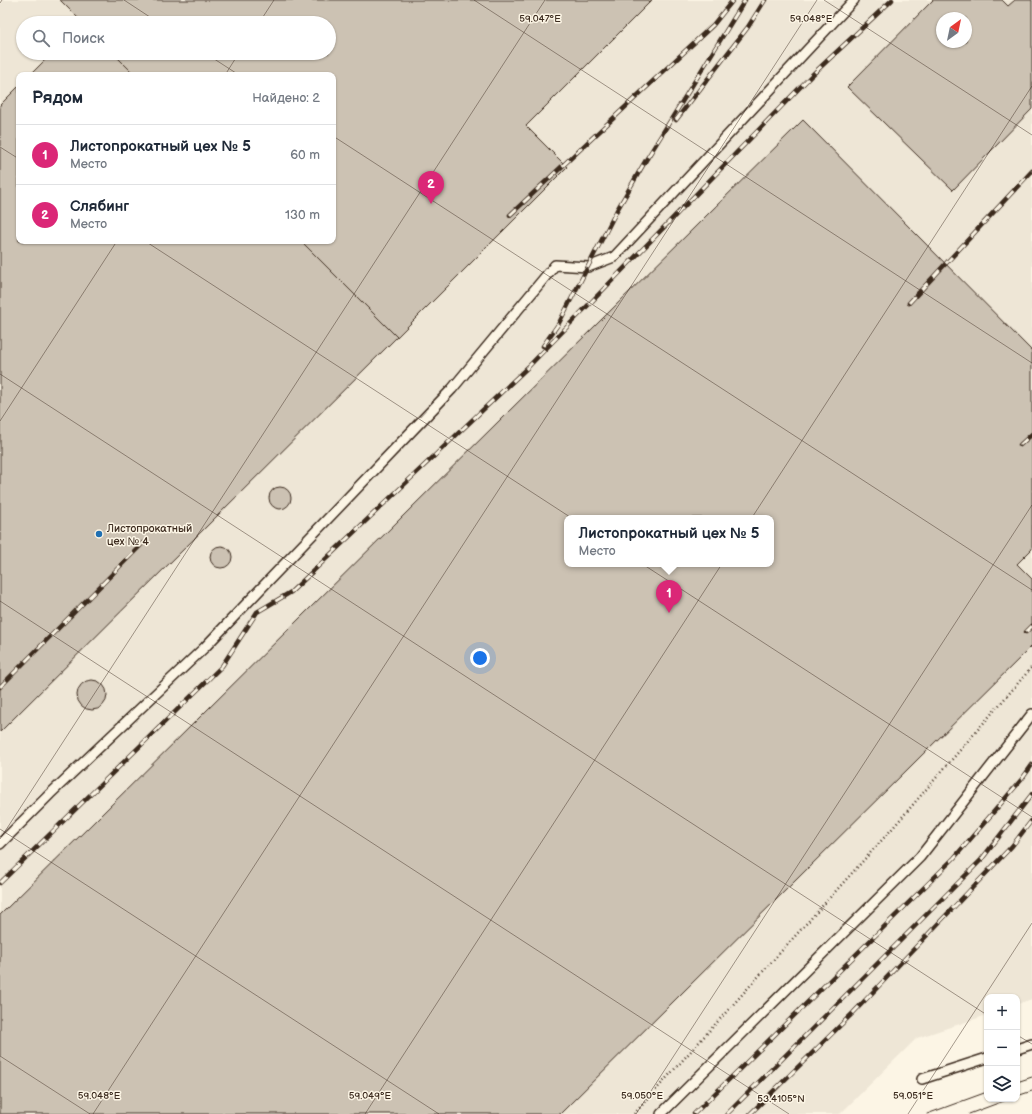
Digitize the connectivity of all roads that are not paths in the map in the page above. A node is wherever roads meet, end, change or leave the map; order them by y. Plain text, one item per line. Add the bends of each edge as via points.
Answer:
1 (854, 0) edge
2 (1032, 714) edge
3 (0, 844) edge
4 (1032, 1044) edge
5 (1020, 1048) edge
6 (984, 1059) edge
7 (922, 1079) dead end
8 (661, 1114) edge

1 - 3 lane via 614,257 588,268 556,265 452,389 205,647
2 - 8 lane via 920,857
4 - 5 lane
6 - 7 lane

